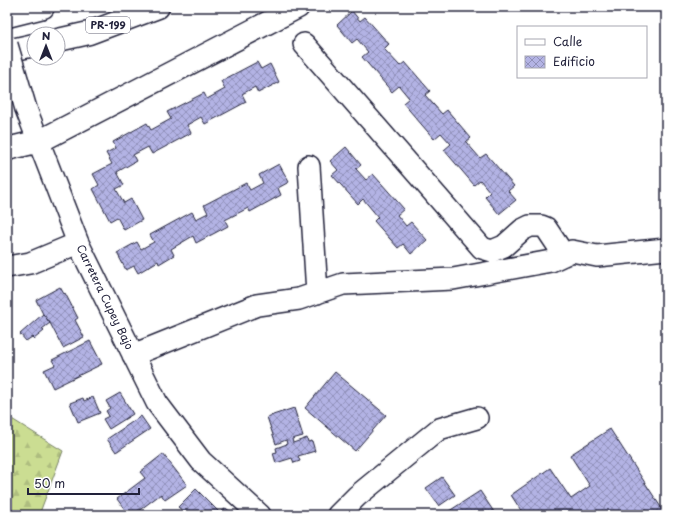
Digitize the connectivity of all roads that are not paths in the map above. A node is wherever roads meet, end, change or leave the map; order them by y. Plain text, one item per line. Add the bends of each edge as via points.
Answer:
1 (43, 7) edge
2 (158, 7) edge
3 (298, 7) edge
4 (7, 16) edge
5 (66, 38) edge
6 (304, 44) dead end
7 (7, 45) edge
8 (26, 47) edge
9 (7, 51) edge
10 (40, 141) junction
11 (7, 149) edge
12 (309, 166) dead end
13 (78, 243) junction
14 (666, 249) edge
15 (564, 255) junction
16 (7, 267) edge
17 (317, 293) junction
18 (133, 355) junction
19 (477, 418) dead end
20 (260, 515) edge
21 (338, 515) edge

1 - 4 main road
2 - 5 main road, PR-199 via 89,33
3 - 10 main road
6 - 15 street via 482,248 492,252 504,246 522,230 530,226 541,226 546,228
7 - 10 street, Carretera Cupey Bajo, bridge via 26,109
8 - 9 main road
10 - 11 main road
10 - 13 street, Carretera Cupey Bajo
12 - 17 street
13 - 16 street via 30,263
13 - 18 street, Carretera Cupey Bajo
14 - 15 street via 597,256 572,251
15 - 17 street via 551,261 453,279 343,284
17 - 18 street via 299,299 257,305
18 - 20 street, Carretera Cupey Bajo via 157,403 201,461
19 - 21 street via 439,429 357,496

